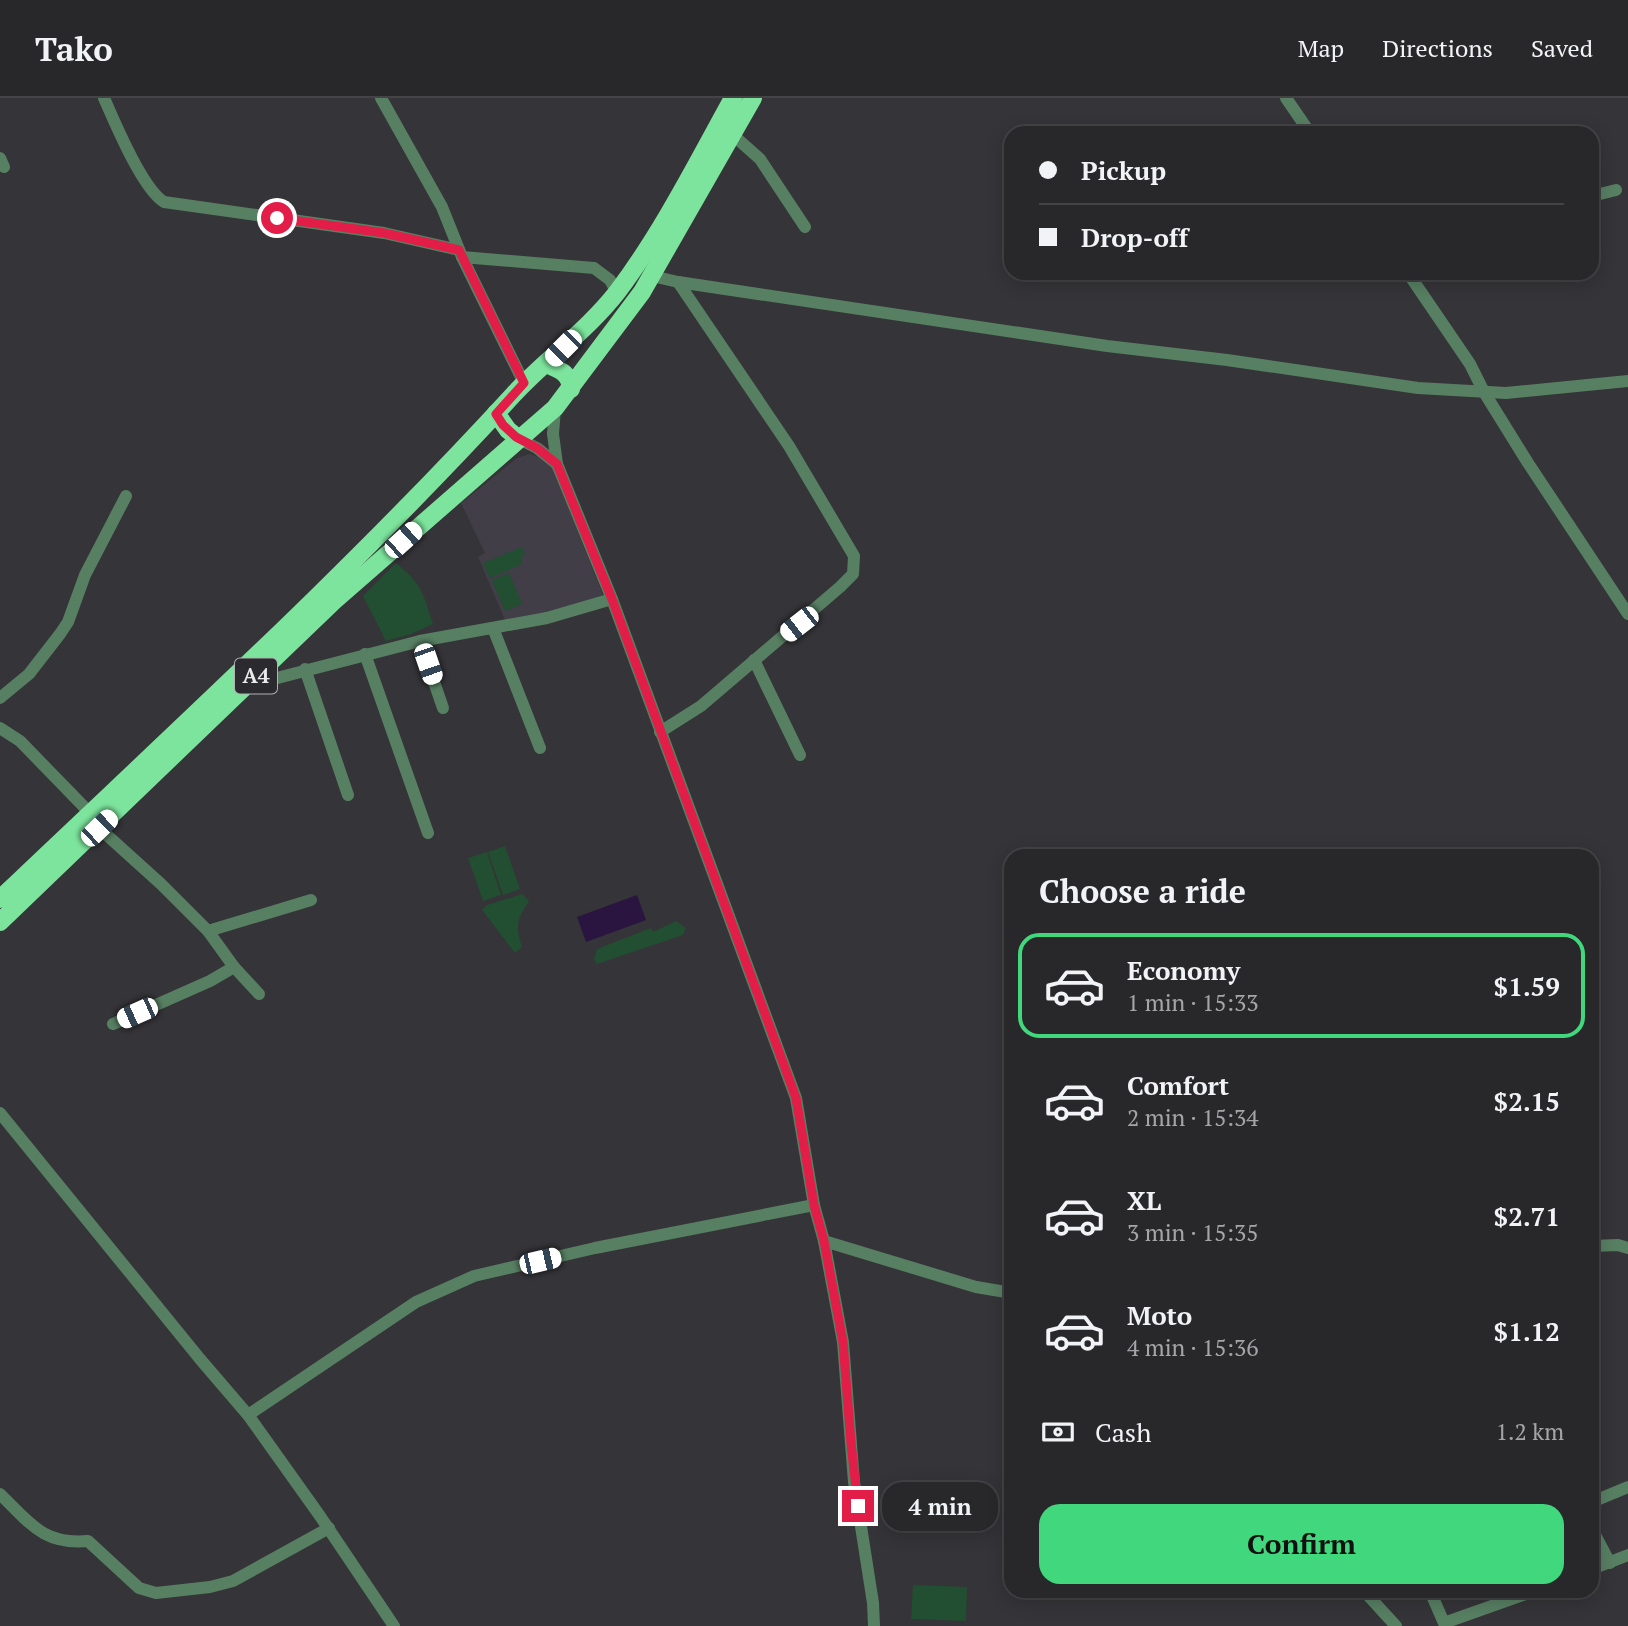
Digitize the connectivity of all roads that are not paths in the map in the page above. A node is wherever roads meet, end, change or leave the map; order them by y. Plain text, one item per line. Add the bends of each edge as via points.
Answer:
1 (104, 98) edge
2 (381, 98) edge
3 (733, 98) edge
4 (753, 98) edge
5 (1286, 98) edge
6 (1305, 126) edge
7 (733, 135) junction
8 (1616, 190) dead end
9 (1599, 194) edge
10 (805, 227) dead end
11 (460, 253) junction
12 (652, 276) junction
13 (1413, 280) edge
14 (678, 282) junction
15 (617, 293) junction
16 (546, 364) junction
17 (1628, 381) edge
18 (524, 383) junction
19 (571, 388) junction
20 (1485, 392) junction
21 (555, 408) junction
22 (496, 414) junction
23 (519, 439) junction
24 (557, 464) junction
25 (126, 496) dead end
26 (612, 599) junction
27 (1628, 614) edge
28 (493, 628) junction
29 (420, 641) junction
30 (365, 654) junction
31 (754, 660) junction
32 (305, 669) junction
33 (246, 686) junction
34 (0, 698) edge
35 (443, 708) dead end
36 (0, 728) edge
37 (660, 732) junction
38 (540, 748) dead end
39 (800, 755) dead end
40 (348, 795) dead end
41 (94, 821) junction
42 (428, 833) dead end
43 (0, 899) edge
44 (312, 900) dead end
45 (0, 922) edge
46 (208, 931) junction
47 (234, 967) junction
48 (259, 994) dead end
49 (113, 1024) dead end
50 (0, 1113) edge
51 (814, 1205) junction
52 (824, 1241) junction
53 (1599, 1246) edge
54 (1628, 1248) edge
55 (1004, 1292) edge
56 (248, 1415) junction
57 (1628, 1487) edge
58 (0, 1494) edge
59 (1599, 1499) edge
60 (329, 1528) junction
61 (1599, 1542) edge
62 (1628, 1555) edge
63 (1610, 1563) junction
64 (1599, 1567) edge
65 (1371, 1598) edge
66 (1433, 1598) edge
67 (1514, 1598) edge
68 (394, 1626) edge
69 (874, 1626) edge
70 (1396, 1626) edge

1 - 11 street via 146,182 164,202 384,233
2 - 11 street via 442,207
3 - 15 highway, A4 via 666,219
4 - 7 highway, A4
5 - 6 street
7 - 10 street via 760,159
7 - 12 highway, A4
8 - 9 street
11 - 15 street via 594,268 610,280
11 - 18 street
12 - 14 street
12 - 19 highway, A4
13 - 20 street
14 - 20 street via 1107,346 1418,388
14 - 31 street via 789,446 854,555 853,574
15 - 16 highway, A4
16 - 18 highway, A4
16 - 19 highway via 566,373
17 - 20 street
18 - 22 highway, A4
19 - 21 highway, A4
20 - 27 street
21 - 23 highway, A4
21 - 24 street
22 - 23 highway
22 - 41 highway, A4
23 - 24 street
23 - 33 highway, A4 via 334,601
24 - 26 street
25 - 34 street via 85,575 68,622 29,674
26 - 28 street
26 - 37 street
28 - 29 street
28 - 38 street
29 - 30 street
29 - 35 street
30 - 32 street
30 - 42 street
31 - 37 street via 701,706
31 - 39 street
32 - 33 street
32 - 40 street
33 - 41 highway, A4
36 - 41 street via 20,741
37 - 51 street via 796,1098
41 - 43 highway, A4
41 - 45 highway, A4
41 - 46 street
44 - 46 street
46 - 47 street
47 - 48 street
47 - 49 street
50 - 56 street
51 - 52 street
51 - 56 street via 474,1276 416,1302
52 - 55 street
52 - 69 street via 843,1342
53 - 54 street
56 - 60 street
57 - 59 street
58 - 60 street via 39,1531 68,1543 88,1541 150,1593 233,1581
60 - 68 street
61 - 63 street
62 - 63 street
63 - 64 street
65 - 70 street
66 - 67 street via 1444,1623

